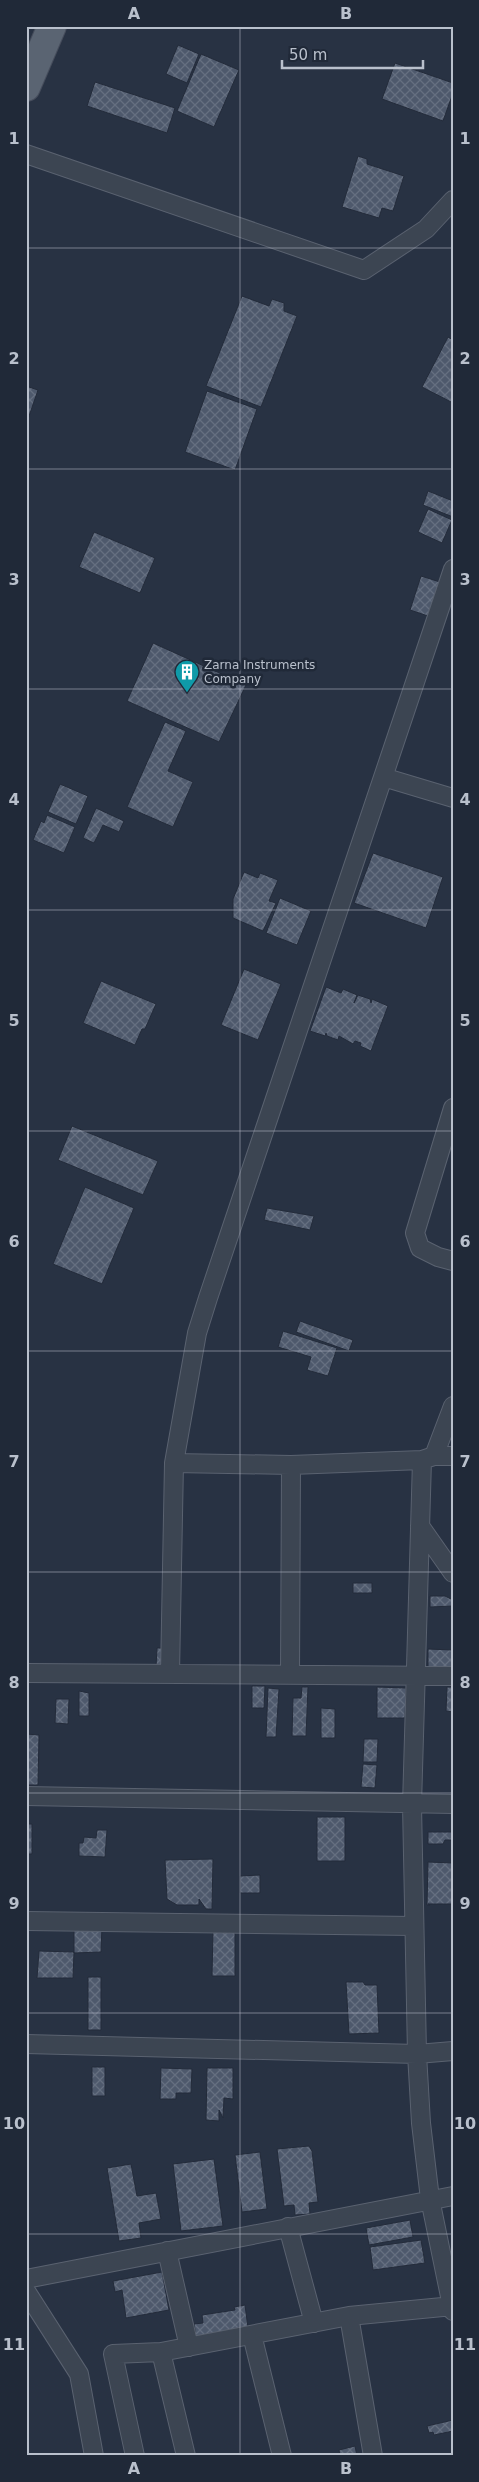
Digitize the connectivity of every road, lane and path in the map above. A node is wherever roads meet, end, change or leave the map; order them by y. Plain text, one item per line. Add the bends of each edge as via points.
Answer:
1 (52, 26) edge
2 (26, 87) edge
3 (26, 154) edge
4 (453, 200) edge
5 (453, 569) edge
6 (383, 777) junction
7 (453, 798) edge
8 (453, 1108) edge
9 (453, 1261) edge
10 (453, 1406) edge
11 (453, 1456) edge
12 (428, 1458) junction
13 (174, 1463) junction
14 (290, 1464) junction
15 (420, 1526) junction
16 (453, 1573) edge
17 (26, 1673) edge
18 (170, 1674) junction
19 (290, 1675) junction
20 (415, 1676) junction
21 (453, 1676) edge
22 (26, 1796) edge
23 (453, 1804) edge
24 (412, 1805) junction
25 (26, 1921) edge
26 (414, 1926) junction
27 (26, 2044) edge
28 (453, 2051) edge
29 (417, 2054) junction
30 (453, 2196) edge
31 (430, 2198) junction
32 (288, 2227) junction
33 (167, 2251) junction
34 (26, 2279) edge
35 (26, 2291) edge
36 (452, 2308) edge
37 (348, 2316) junction
38 (314, 2322) junction
39 (252, 2335) junction
40 (189, 2347) junction
41 (161, 2352) junction
42 (94, 2456) edge
43 (135, 2456) edge
44 (186, 2456) edge
45 (282, 2456) edge
46 (373, 2456) edge

1 - 2 main road
3 - 4 street via 364,270 426,229
5 - 6 street
6 - 7 street
6 - 13 street via 202,1316
8 - 9 street via 415,1233 420,1248
10 - 12 street
11 - 12 street
12 - 14 street
12 - 15 street
13 - 14 street
13 - 18 street
14 - 19 street
15 - 16 street
15 - 20 street
17 - 18 street
18 - 19 street
19 - 20 street
20 - 21 street
20 - 24 street
22 - 24 street
23 - 24 street
24 - 26 street
25 - 26 street
26 - 29 street
27 - 29 street
28 - 29 street
29 - 31 street
30 - 31 street
31 - 32 street
31 - 36 street
32 - 33 street
32 - 38 street
33 - 34 street
33 - 40 street
35 - 42 street via 79,2374
36 - 37 street
37 - 38 street
37 - 46 street
38 - 39 street
39 - 40 street
39 - 45 street
40 - 41 street
41 - 43 street via 113,2354
41 - 44 street

